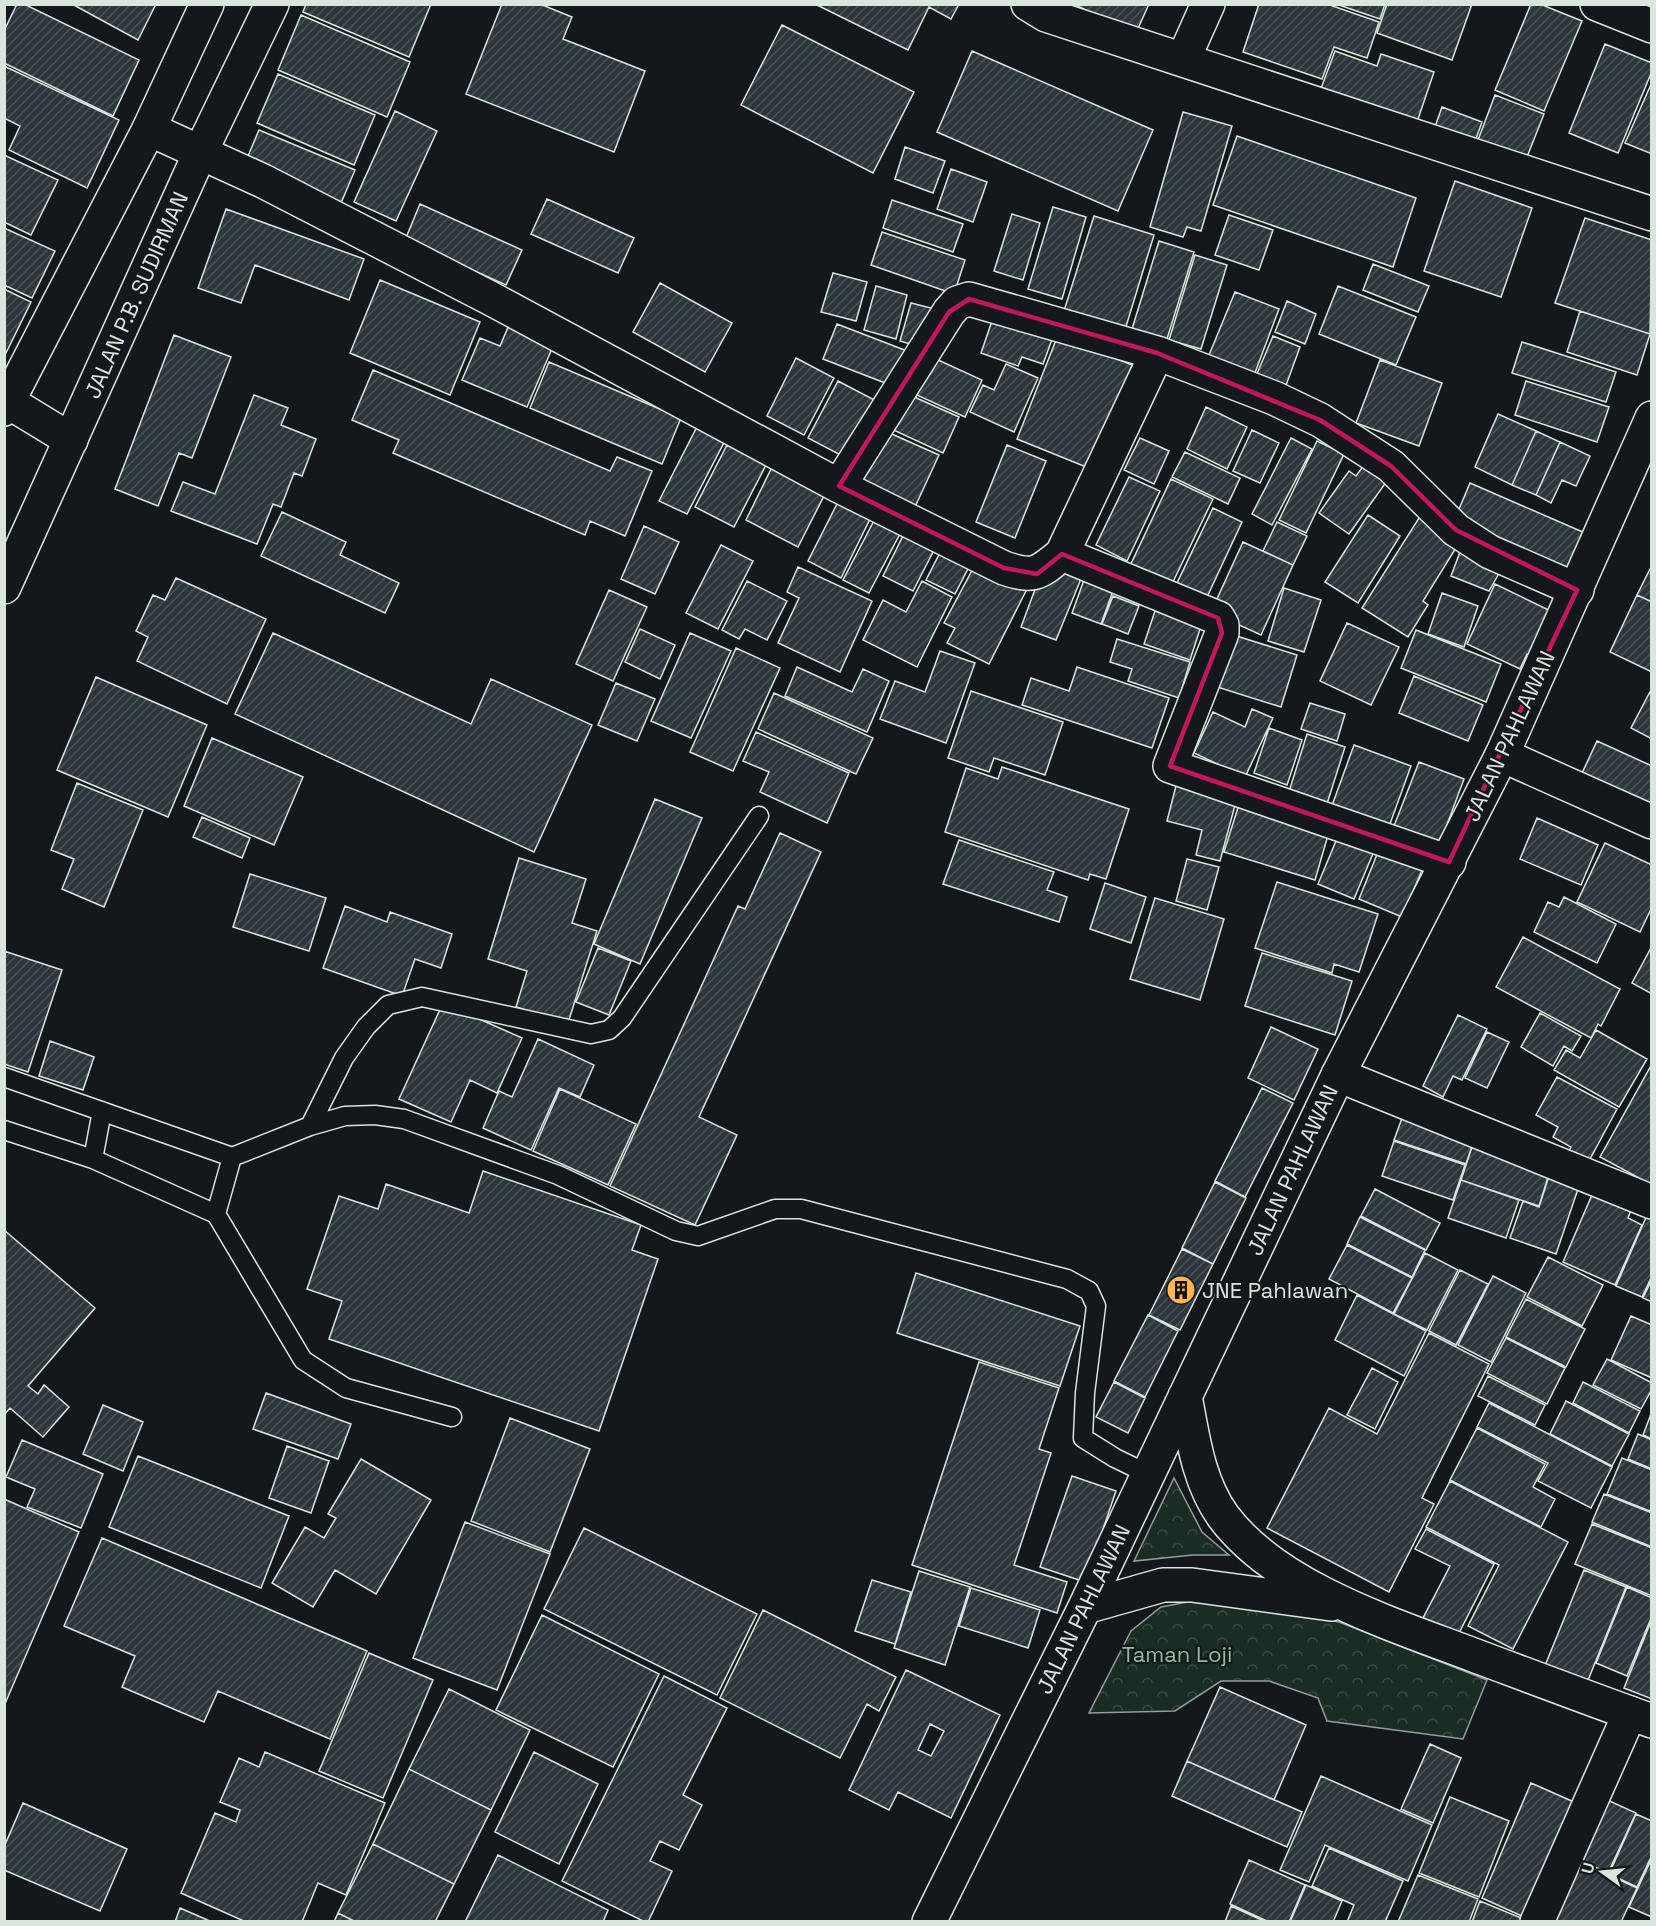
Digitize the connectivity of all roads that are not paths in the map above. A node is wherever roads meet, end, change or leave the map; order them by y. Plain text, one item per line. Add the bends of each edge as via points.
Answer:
1 (207, 4) edge
2 (272, 4) edge
3 (1028, 4) edge
4 (1208, 4) edge
5 (1597, 4) edge
6 (1652, 26) edge
7 (1183, 60) junction
8 (149, 129) junction
9 (200, 153) junction
10 (1652, 214) edge
11 (1157, 353) junction
12 (6, 403) edge
13 (1652, 418) edge
14 (71, 440) junction
15 (839, 486) junction
16 (1062, 554) junction
17 (4, 587) edge
18 (1577, 590) junction
19 (1502, 755) junction
20 (759, 816) dead end
21 (1652, 822) edge
22 (1449, 862) junction
23 (1338, 1075) junction
24 (4, 1077) edge
25 (102, 1111) junction
26 (310, 1126) junction
27 (4, 1130) edge
28 (232, 1157) junction
29 (93, 1159) junction
30 (1652, 1202) edge
31 (216, 1214) junction
32 (1185, 1396) junction
33 (452, 1417) dead end
34 (1148, 1474) junction
35 (1345, 1606) junction
36 (1085, 1607) junction
37 (1641, 1717) edge
38 (929, 1922) edge
39 (1537, 1922) edge

1 - 8 street
2 - 9 street, JALAN P.B. SUDIRMAN
3 - 7 street via 1046,15
4 - 7 street
5 - 6 street
7 - 10 street
8 - 9 street
8 - 12 street
9 - 14 street, JALAN P.B. SUDIRMAN
9 - 15 street via 467,287
11 - 15 street via 969,299 957,303
11 - 16 street
11 - 18 street via 1320,420 1391,466 1456,530 1490,552
12 - 14 street
13 - 18 street, JALAN PAHLAWAN
14 - 17 street, JALAN P.B. SUDIRMAN
15 - 16 street via 1025,575 1037,574
16 - 22 street via 1218,618 1222,625 1170,766
18 - 19 street, JALAN PAHLAWAN
19 - 21 street
19 - 22 street, JALAN PAHLAWAN
20 - 26 lane via 622,1018 609,1030 591,1034 422,997 388,1005 344,1058
22 - 23 street, JALAN PAHLAWAN
23 - 30 street
23 - 32 street, JALAN PAHLAWAN
24 - 25 lane
25 - 28 lane
25 - 29 lane
26 - 28 lane
26 - 34 lane via 345,1116 404,1119 558,1175 676,1231 698,1236 776,1209 801,1209 1067,1279 1089,1291 1095,1306 1083,1438
27 - 29 lane
28 - 31 lane
29 - 31 lane
31 - 33 lane via 303,1360 346,1388
32 - 34 street, JALAN PAHLAWAN
32 - 35 street via 1201,1474 1223,1516 1270,1561
34 - 36 street, JALAN PAHLAWAN
35 - 36 street via 1204,1586 1163,1585
35 - 37 street
36 - 38 street, JALAN PAHLAWAN
37 - 39 street

